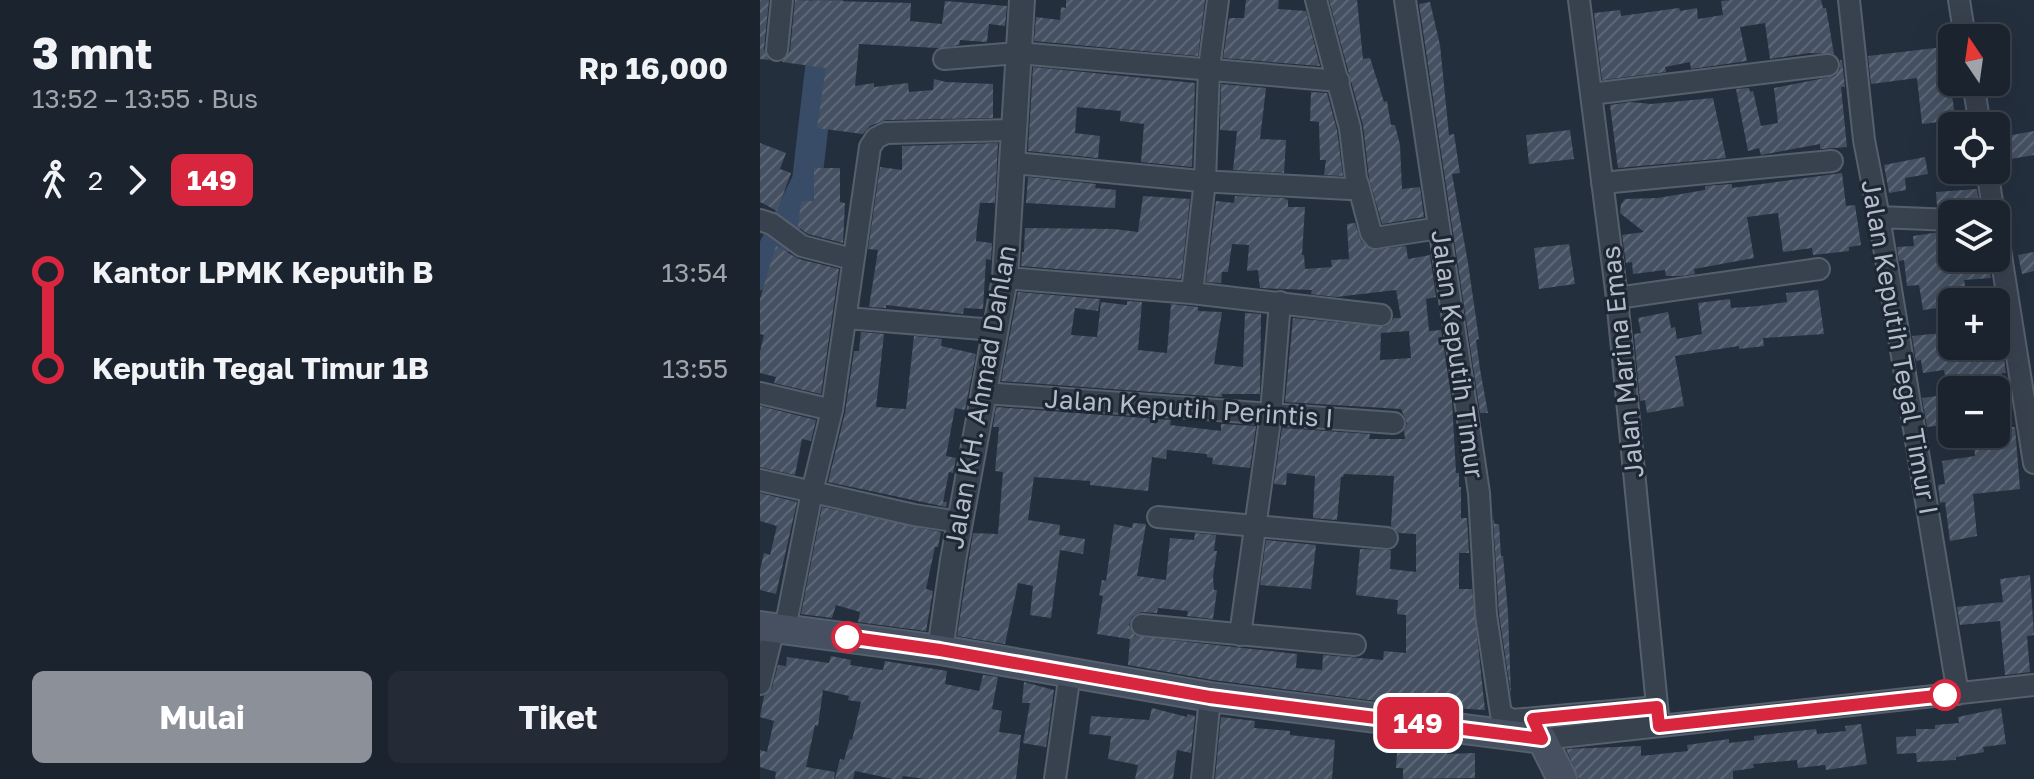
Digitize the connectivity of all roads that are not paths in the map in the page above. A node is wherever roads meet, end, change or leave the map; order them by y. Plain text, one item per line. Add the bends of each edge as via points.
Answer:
1 (782, 0) edge
2 (1022, 0) edge
3 (1218, 0) edge
4 (1316, 0) edge
5 (1405, 0) edge
6 (1579, 0) edge
7 (1849, 0) edge
8 (1959, 0) edge
9 (1963, 24) edge
10 (777, 50) dead end
11 (1018, 53) junction
12 (944, 59) dead end
13 (1828, 65) dead end
14 (1209, 68) junction
15 (1339, 81) junction
16 (1591, 94) junction
17 (1014, 130) junction
18 (1832, 161) dead end
19 (1011, 165) junction
20 (1205, 181) junction
21 (1602, 183) junction
22 (1354, 187) junction
23 (1879, 217) junction
24 (1938, 219) edge
25 (766, 222) edge
26 (1439, 228) junction
27 (852, 259) junction
28 (1819, 269) dead end
29 (2004, 272) edge
30 (1005, 278) junction
31 (1192, 293) junction
32 (1617, 298) junction
33 (1280, 302) junction
34 (1381, 315) dead end
35 (846, 318) junction
36 (995, 330) junction
37 (760, 393) edge
38 (984, 393) junction
39 (832, 410) junction
40 (1271, 413) junction
41 (1394, 423) dead end
42 (2034, 463) edge
43 (760, 480) edge
44 (812, 492) junction
45 (1158, 517) dead end
46 (960, 522) junction
47 (1256, 525) junction
48 (1387, 538) dead end
49 (1142, 625) dead end
50 (773, 627) edge
51 (1240, 635) junction
52 (1355, 645) dead end
53 (940, 650) junction
54 (1070, 673) junction
55 (760, 684) edge
56 (2034, 685) edge
57 (1958, 694) junction
58 (1210, 697) junction
59 (1658, 716) junction
60 (1537, 729) junction
61 (1055, 779) edge
62 (1202, 779) edge
63 (1562, 779) edge

1 - 10 street
2 - 11 street, Jalan KH. Ahmad Dahlan
3 - 14 street
4 - 15 street
5 - 26 street, Jalan Keputih Timur
6 - 16 street, Jalan Marina Emas
7 - 23 street, Jalan Keputih Tegal Timur I via 1864,140
8 - 9 street
11 - 12 street
11 - 14 street
11 - 17 street, Jalan KH. Ahmad Dahlan
13 - 16 street
14 - 15 street
14 - 20 street
15 - 22 street via 1350,128
16 - 21 street, Jalan Marina Emas
17 - 19 street, Jalan KH. Ahmad Dahlan
17 - 27 street via 886,133 876,138 868,154
18 - 21 street
19 - 20 street
19 - 30 street, Jalan KH. Ahmad Dahlan
20 - 22 street
20 - 31 street
21 - 32 street, Jalan Marina Emas
22 - 26 street via 1375,238
23 - 24 street
23 - 57 street, Jalan Keputih Tegal Timur I
25 - 27 street via 795,243
26 - 60 street, Jalan Keputih Timur via 1479,493 1486,615 1500,709 1503,716
27 - 35 street
28 - 32 street
29 - 42 street
30 - 31 street
30 - 36 street, Jalan KH. Ahmad Dahlan
31 - 33 street
32 - 59 street, Jalan Marina Emas
33 - 34 street
33 - 40 street
35 - 36 street
35 - 39 street
36 - 38 street, Jalan KH. Ahmad Dahlan
37 - 39 street
38 - 40 street, Jalan Keputih Perintis I
38 - 46 street, Jalan KH. Ahmad Dahlan
39 - 44 street
40 - 41 street, Jalan Keputih Perintis I
40 - 47 street
43 - 44 street
44 - 46 street
44 - 50 street
45 - 47 street
46 - 53 street, Jalan KH. Ahmad Dahlan
47 - 48 street
47 - 51 street
49 - 51 street
50 - 53 main road
50 - 55 street
51 - 52 street
53 - 54 main road
54 - 58 main road
54 - 61 street
56 - 57 street
57 - 59 street
58 - 60 main road
58 - 62 street
59 - 60 street
60 - 63 main road

